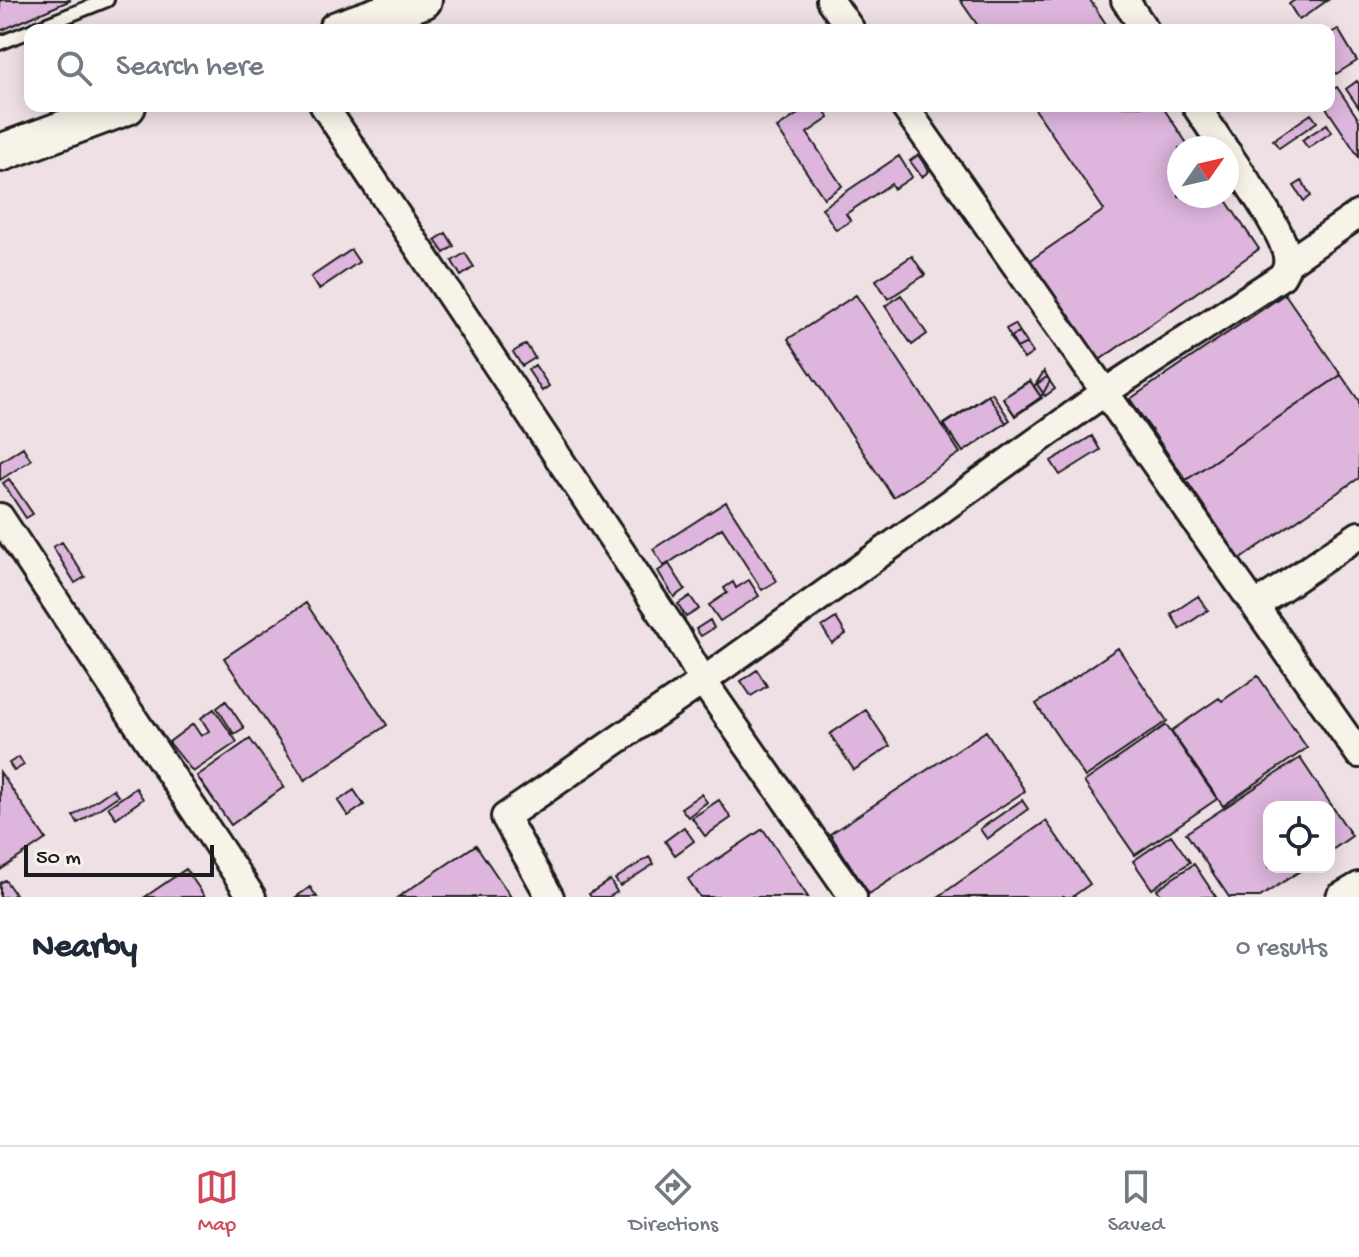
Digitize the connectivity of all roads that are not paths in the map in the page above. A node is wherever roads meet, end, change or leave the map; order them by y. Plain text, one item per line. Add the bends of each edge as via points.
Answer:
1 (107, 0) edge
2 (423, 0) edge
3 (830, 0) edge
4 (1125, 0) edge
5 (46, 24) edge
6 (354, 24) edge
7 (847, 24) edge
8 (1141, 24) edge
9 (24, 33) edge
10 (0, 43) edge
11 (111, 112) edge
12 (328, 112) edge
13 (908, 112) edge
14 (1200, 112) edge
15 (1216, 136) edge
16 (0, 153) edge
17 (1239, 170) edge
18 (1359, 214) edge
19 (1288, 263) junction
20 (1105, 392) junction
21 (0, 517) edge
22 (1359, 535) edge
23 (1255, 606) junction
24 (703, 681) junction
25 (1359, 754) edge
26 (1359, 886) edge
27 (252, 897) edge
28 (550, 897) edge
29 (853, 897) edge
30 (1340, 897) edge

1 - 5 lane
2 - 6 main road
3 - 7 street
4 - 8 street
9 - 10 lane
11 - 16 main road
12 - 24 street
13 - 20 street
14 - 15 street
17 - 19 street via 1267,212
18 - 19 street
19 - 20 street via 1267,288
20 - 23 street
20 - 24 street
21 - 27 street
22 - 23 street
23 - 25 street
24 - 28 street via 505,817
24 - 29 street
26 - 30 street

